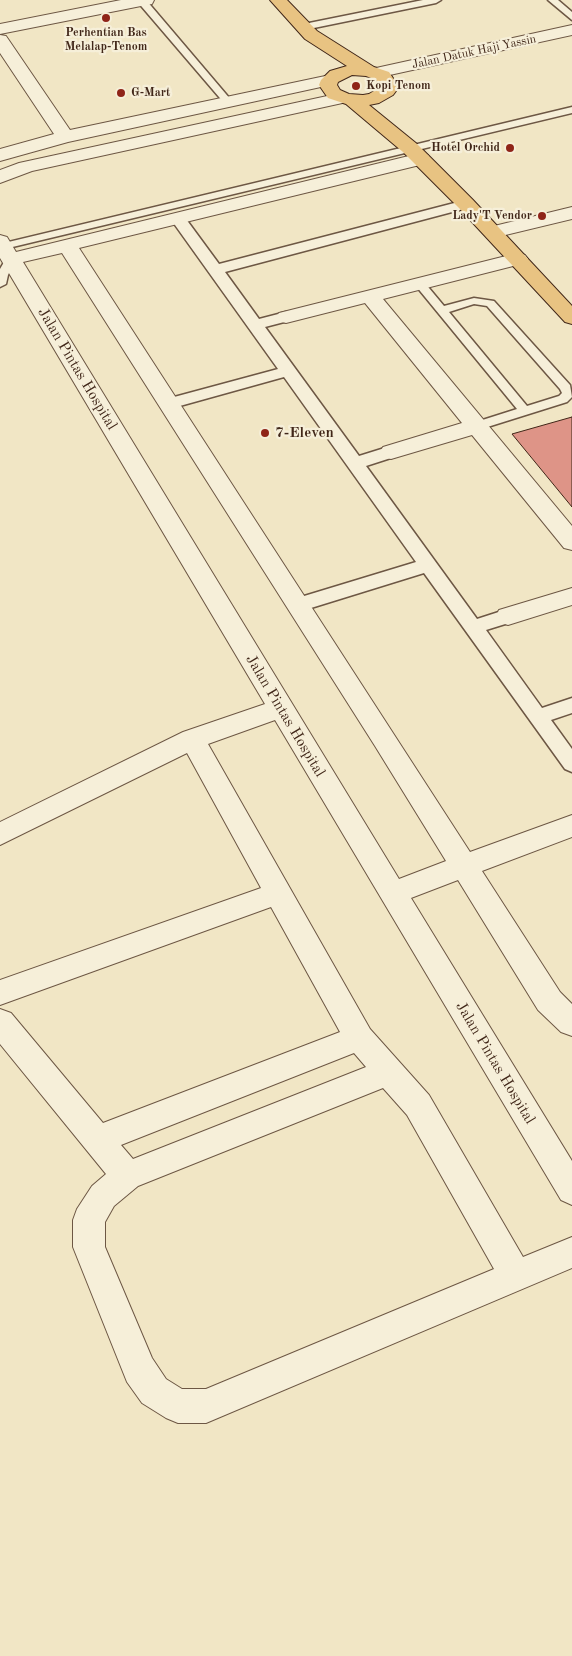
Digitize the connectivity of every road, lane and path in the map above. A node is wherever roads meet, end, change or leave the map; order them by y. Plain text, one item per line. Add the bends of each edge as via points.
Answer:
1 (143, 0) edge
2 (278, 0) edge
3 (436, 0) edge
4 (553, 0) edge
5 (572, 16) edge
6 (0, 29) edge
7 (572, 30) edge
8 (308, 31) junction
9 (0, 40) edge
10 (572, 45) edge
11 (326, 71) junction
12 (372, 72) junction
13 (388, 89) junction
14 (347, 99) junction
15 (228, 102) junction
16 (572, 110) edge
17 (65, 137) junction
18 (416, 154) junction
19 (0, 155) edge
20 (3, 171) edge
21 (466, 204) junction
22 (572, 212) edge
23 (178, 218) junction
24 (493, 232) junction
25 (67, 245) junction
26 (5, 249) edge
27 (518, 259) junction
28 (216, 270) junction
29 (0, 284) edge
30 (420, 284) junction
31 (370, 296) junction
32 (442, 310) junction
33 (286, 317) joint
34 (572, 318) edge
35 (255, 325) junction
36 (288, 371) junction
37 (169, 404) junction
38 (525, 411) junction
39 (477, 426) junction
40 (391, 452) joint
41 (355, 463) junction
42 (572, 542) edge
43 (428, 565) junction
44 (572, 596) edge
45 (298, 605) junction
46 (508, 616) joint
47 (473, 627) junction
48 (572, 705) edge
49 (281, 708) junction
50 (538, 717) junction
51 (192, 739) junction
52 (572, 764) edge
53 (572, 826) edge
54 (0, 834) edge
55 (465, 866) junction
56 (392, 892) junction
57 (278, 893) junction
58 (0, 993) edge
59 (0, 1022) edge
60 (572, 1023) edge
61 (359, 1038) junction
62 (388, 1072) junction
63 (98, 1140) junction
64 (127, 1176) junction
65 (572, 1190) edge
66 (572, 1252) edge
67 (516, 1276) junction

1 - 6 street
1 - 15 lane
2 - 8 main road
3 - 8 lane
4 - 5 lane
7 - 12 street, Jalan Datuk Haji Yassin
8 - 11 main road
8 - 12 main road
9 - 17 street
10 - 13 street, Jalan Datuk Haji Yassin
11 - 12 main road
11 - 14 main road via 330,90
11 - 15 street
12 - 13 main road via 388,81
13 - 14 main road via 373,99
13 - 18 main road via 396,114
14 - 18 main road
14 - 20 street
15 - 17 street
16 - 18 lane
17 - 19 street
18 - 21 main road
18 - 23 street
18 - 26 lane
21 - 24 main road
21 - 28 street
22 - 24 street
23 - 25 street
23 - 28 street
24 - 27 main road
25 - 26 street
25 - 37 street
26 - 29 lane
26 - 49 street, Jalan Pintas Hospital
27 - 30 street
27 - 34 main road
28 - 35 street
30 - 31 street
30 - 32 lane
31 - 33 street
31 - 39 street
32 - 38 lane
32 - 38 lane via 474,301 490,303 566,388 568,394 563,399
33 - 35 street
35 - 36 street
36 - 37 street
36 - 41 street
37 - 45 street
38 - 39 lane
39 - 40 street
39 - 42 street
40 - 41 street
41 - 43 street
43 - 45 street
43 - 47 street
44 - 46 street
45 - 55 street
46 - 47 street
47 - 50 street
48 - 50 street
49 - 51 street
49 - 56 street, Jalan Pintas Hospital
50 - 52 street
51 - 54 street
51 - 57 street
53 - 55 street
55 - 56 street
55 - 60 street via 550,1001
56 - 65 street, Jalan Pintas Hospital
57 - 58 street
57 - 61 street
59 - 63 street
61 - 62 street
61 - 63 street
62 - 64 street
62 - 67 street via 418,1105
63 - 64 street
64 - 67 street via 103,1196 89,1220 89,1247 139,1370 154,1391 178,1406 206,1406
66 - 67 street

